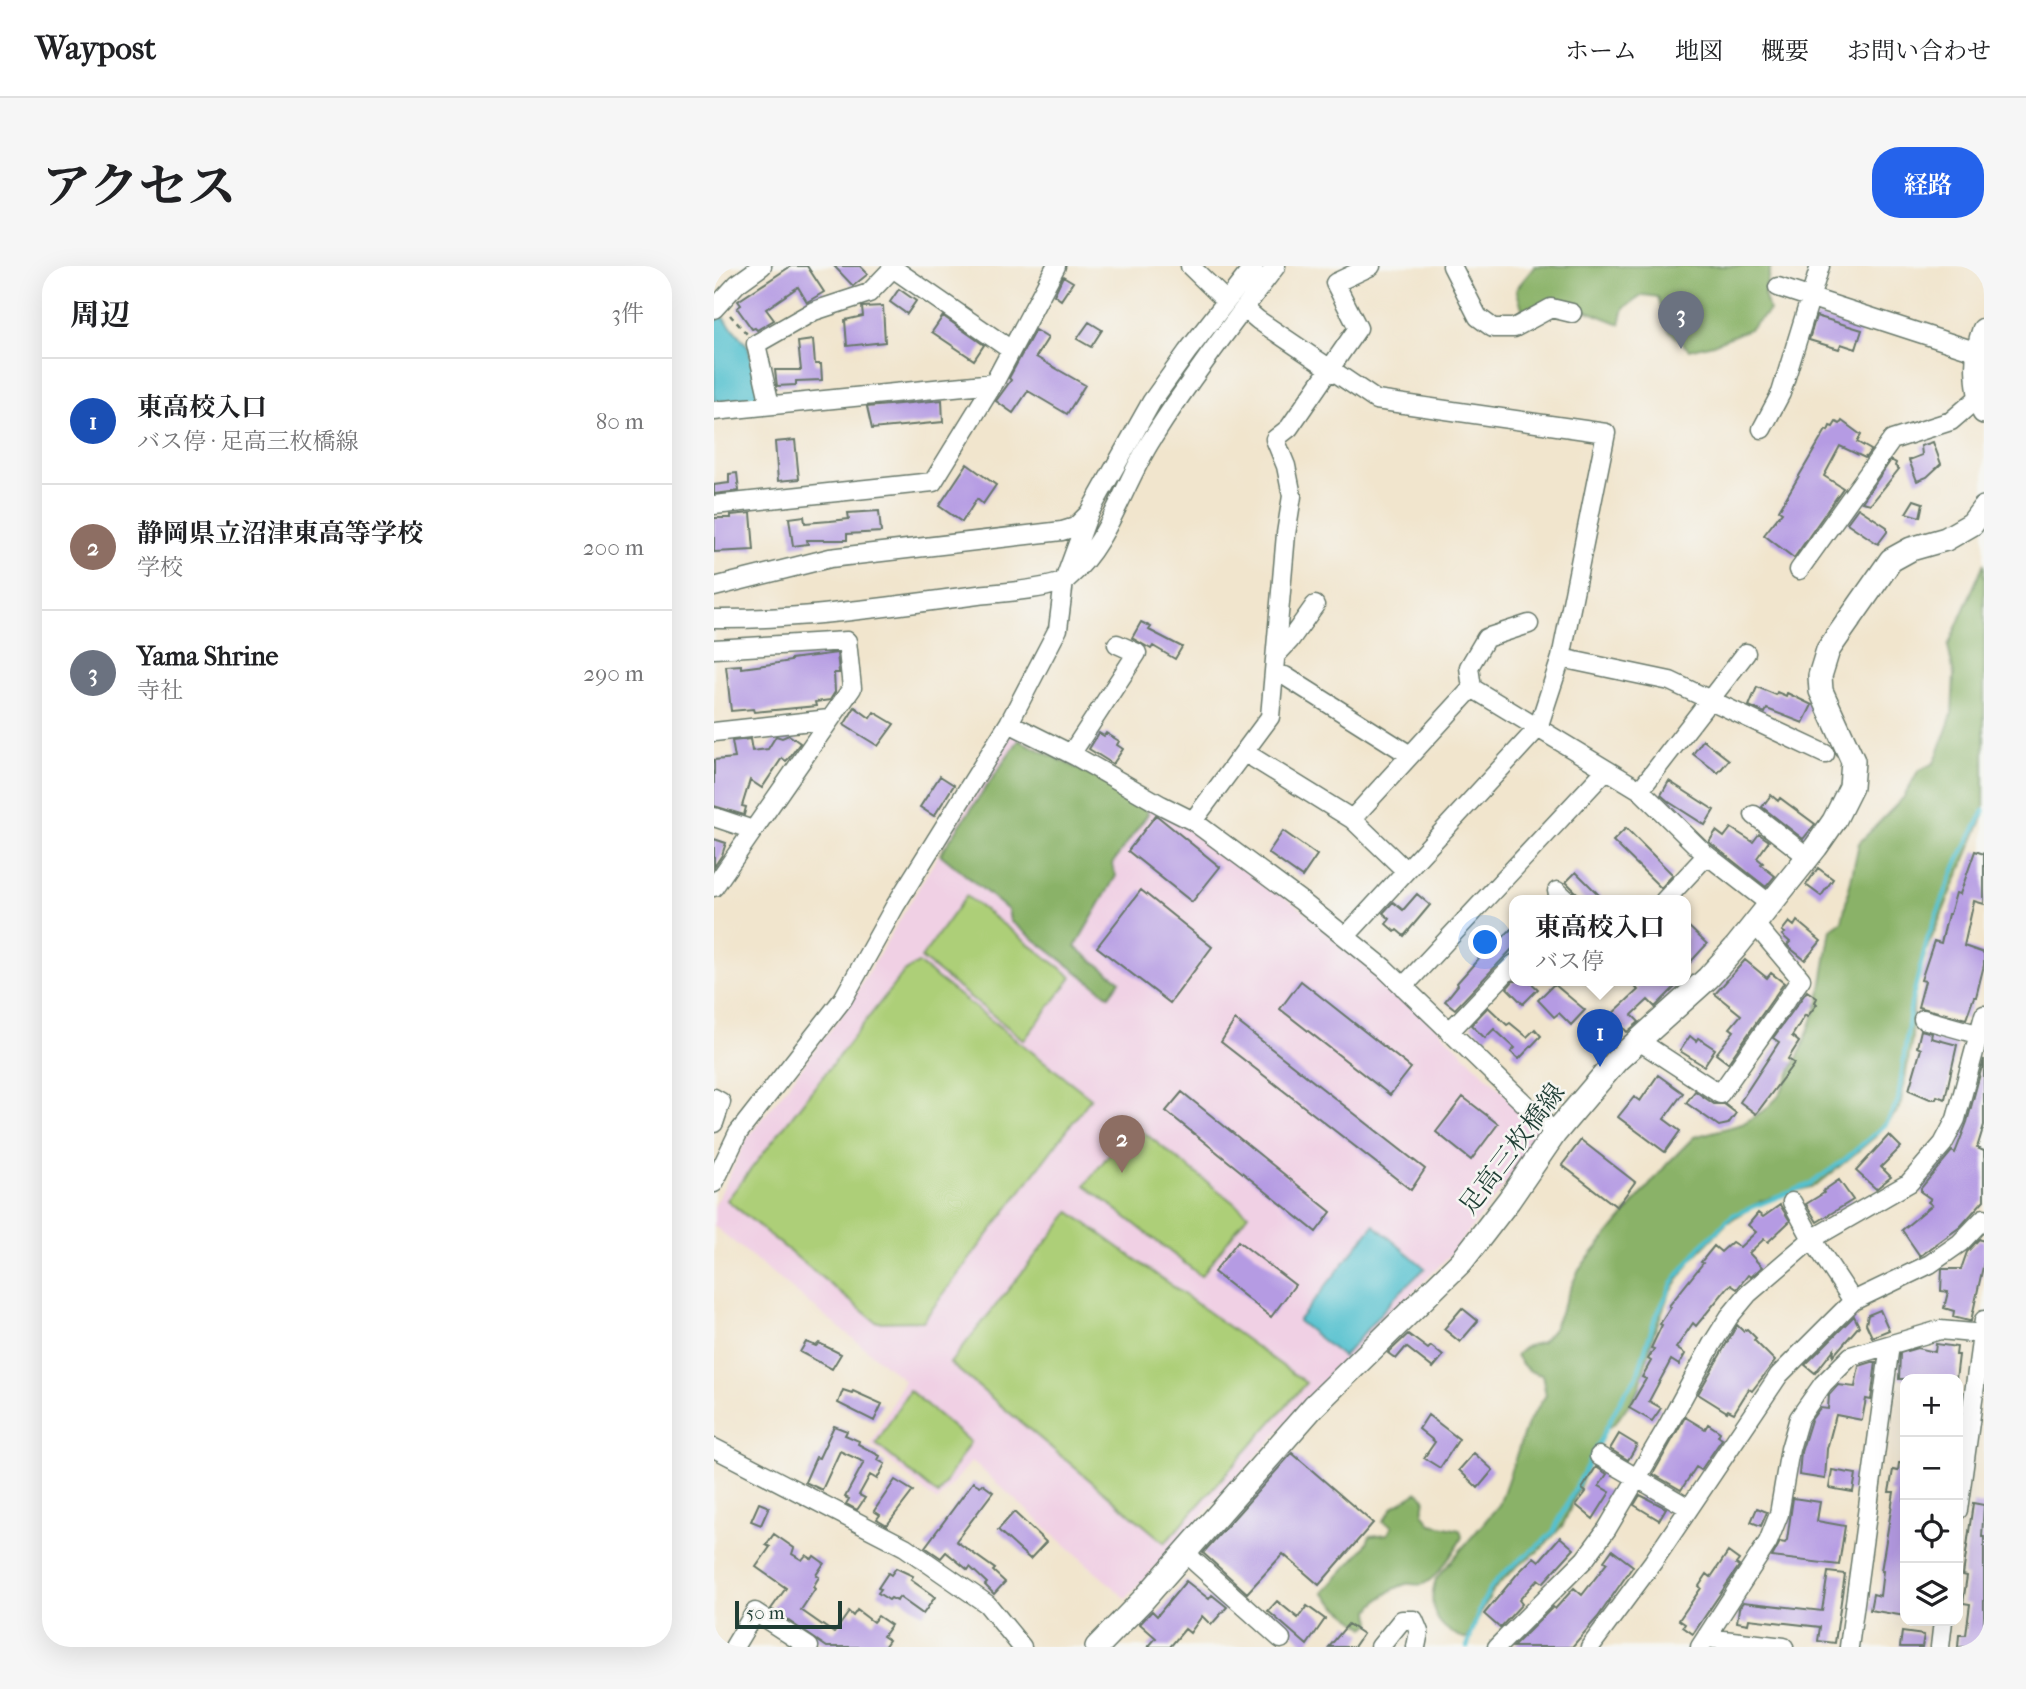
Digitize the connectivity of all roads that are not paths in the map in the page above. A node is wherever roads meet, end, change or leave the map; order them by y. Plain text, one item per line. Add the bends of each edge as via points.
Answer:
1 (762, 266) edge
2 (1056, 266) edge
3 (1190, 266) edge
4 (1254, 266) edge
5 (1276, 266) edge
6 (1371, 266) edge
7 (1452, 266) edge
8 (1820, 266) edge
9 (1779, 287) dead end
10 (1810, 298) junction
11 (1226, 301) junction
12 (717, 305) edge
13 (1244, 308) junction
14 (1572, 313) dead end
15 (1981, 341) edge
16 (1011, 350) junction
17 (1331, 369) junction
18 (994, 383) junction
19 (1982, 404) edge
20 (770, 405) junction
21 (714, 411) edge
22 (1762, 429) dead end
23 (714, 505) edge
24 (1984, 508) edge
25 (1089, 513) junction
26 (1800, 570) dead end
27 (1065, 581) junction
28 (714, 587) edge
29 (1315, 605) dead end
30 (714, 619) edge
31 (1529, 624) dead end
32 (1116, 644) dead end
33 (714, 649) edge
34 (1746, 653) dead end
35 (1276, 655) junction
36 (1561, 658) junction
37 (1274, 676) junction
38 (1472, 688) junction
39 (1709, 700) junction
40 (829, 719) junction
41 (1009, 723) junction
42 (1538, 728) junction
43 (714, 732) edge
44 (1244, 752) junction
45 (1071, 754) junction
46 (1825, 754) dead end
47 (1410, 755) junction
48 (1606, 770) junction
49 (1640, 790) junction
50 (1754, 816) dead end
51 (714, 817) edge
52 (1352, 819) junction
53 (1193, 821) junction
54 (753, 830) junction
55 (1707, 855) junction
56 (1808, 857) junction
57 (1406, 871) junction
58 (714, 887) edge
59 (1670, 895) edge
60 (1770, 904) junction
61 (1754, 923) junction
62 (1346, 936) junction
63 (1509, 969) edge
64 (1403, 986) junction
65 (1984, 1015) edge
66 (1923, 1020) dead end
67 (1449, 1032) junction
68 (1981, 1036) edge
69 (1639, 1041) junction
70 (714, 1098) edge
71 (714, 1123) edge
72 (1555, 1133) junction
73 (714, 1183) edge
74 (1792, 1202) dead end
75 (1984, 1218) edge
76 (1812, 1239) junction
77 (1853, 1301) junction
78 (1983, 1330) edge
79 (1890, 1345) junction
80 (714, 1448) edge
81 (1599, 1456) dead end
82 (1636, 1478) junction
83 (1959, 1500) edge
84 (1689, 1508) junction
85 (1184, 1552) junction
86 (1943, 1626) edge
87 (1281, 1639) dead end
88 (1703, 1643) edge
89 (734, 1647) edge
90 (809, 1647) edge
91 (1022, 1647) edge
92 (1097, 1647) edge
93 (1380, 1647) edge
94 (1416, 1647) edge
95 (1497, 1647) edge
96 (1590, 1647) edge
97 (1784, 1647) edge
98 (1849, 1647) edge
99 (1940, 1647) edge

1 - 12 street
2 - 16 street
3 - 11 street
4 - 11 street
5 - 13 street
6 - 17 street via 1335,283 1358,328
7 - 14 street via 1478,317 1493,328 1514,328 1551,308
8 - 10 street
9 - 10 street
10 - 15 street
10 - 22 street via 1781,393
11 - 25 street via 1153,401
13 - 17 street
13 - 27 street via 1150,441 1088,556
15 - 19 main road via 1977,369
16 - 18 street
16 - 20 street via 892,269 869,293 814,312 755,344
17 - 35 street via 1289,428 1275,439 1292,496
17 - 36 street via 1376,400 1606,433
18 - 20 street
18 - 23 street via 933,482
19 - 26 street via 1951,421 1892,440
20 - 21 street
24 - 56 main road, 足高三枚橋線 via 1972,524 1946,539 1891,560 1828,650 1820,676 1821,691 1853,761 1853,774 1845,802
25 - 27 street
25 - 28 street via 1062,531 830,558
27 - 30 street via 841,612
27 - 41 street via 1058,629
29 - 35 street
31 - 38 street via 1486,638 1469,667
32 - 45 street via 1137,653
33 - 40 street via 847,641 852,688
34 - 39 street
35 - 37 street
36 - 39 street via 1670,681
36 - 42 street
37 - 44 street via 1270,717
37 - 47 street via 1285,676
38 - 42 street
38 - 47 street
39 - 46 street
39 - 49 street
40 - 43 street
40 - 54 street
41 - 45 street
41 - 73 street via 843,999 738,1133
42 - 48 street
42 - 57 street
44 - 52 street
44 - 53 street
45 - 53 street
47 - 52 street
48 - 49 street
48 - 64 street
49 - 55 street
50 - 56 street
51 - 54 street
52 - 57 street
53 - 62 street
54 - 58 street
55 - 59 street
55 - 60 street
56 - 60 main road, 足高三枚橋線
57 - 62 street
60 - 61 main road, 足高三枚橋線
61 - 69 main road, 足高三枚橋線 via 1708,978
61 - 69 street via 1801,979 1720,1094
62 - 64 street
63 - 67 street
64 - 67 street
65 - 68 street
66 - 68 street
67 - 72 street
68 - 76 street via 1956,1119 1926,1165 1898,1192
69 - 72 main road, 足高三枚橋線
70 - 71 street via 721,1102
72 - 85 main road, 足高三枚橋線 via 1462,1261 1314,1406
74 - 76 street
75 - 77 street via 1930,1264
76 - 77 street
76 - 82 street via 1748,1294 1729,1317
77 - 84 street via 1779,1375
78 - 79 street via 1940,1330
78 - 83 street
79 - 88 street via 1851,1356 1799,1418 1779,1514 1768,1542
79 - 98 street
80 - 91 street via 905,1547 987,1604
81 - 82 street
82 - 84 street
82 - 95 street via 1585,1559
84 - 96 street
85 - 87 street
85 - 92 main road, 足高三枚橋線
86 - 99 street
88 - 97 street
89 - 90 street via 755,1612
93 - 94 street via 1402,1620 1414,1619 1419,1632

